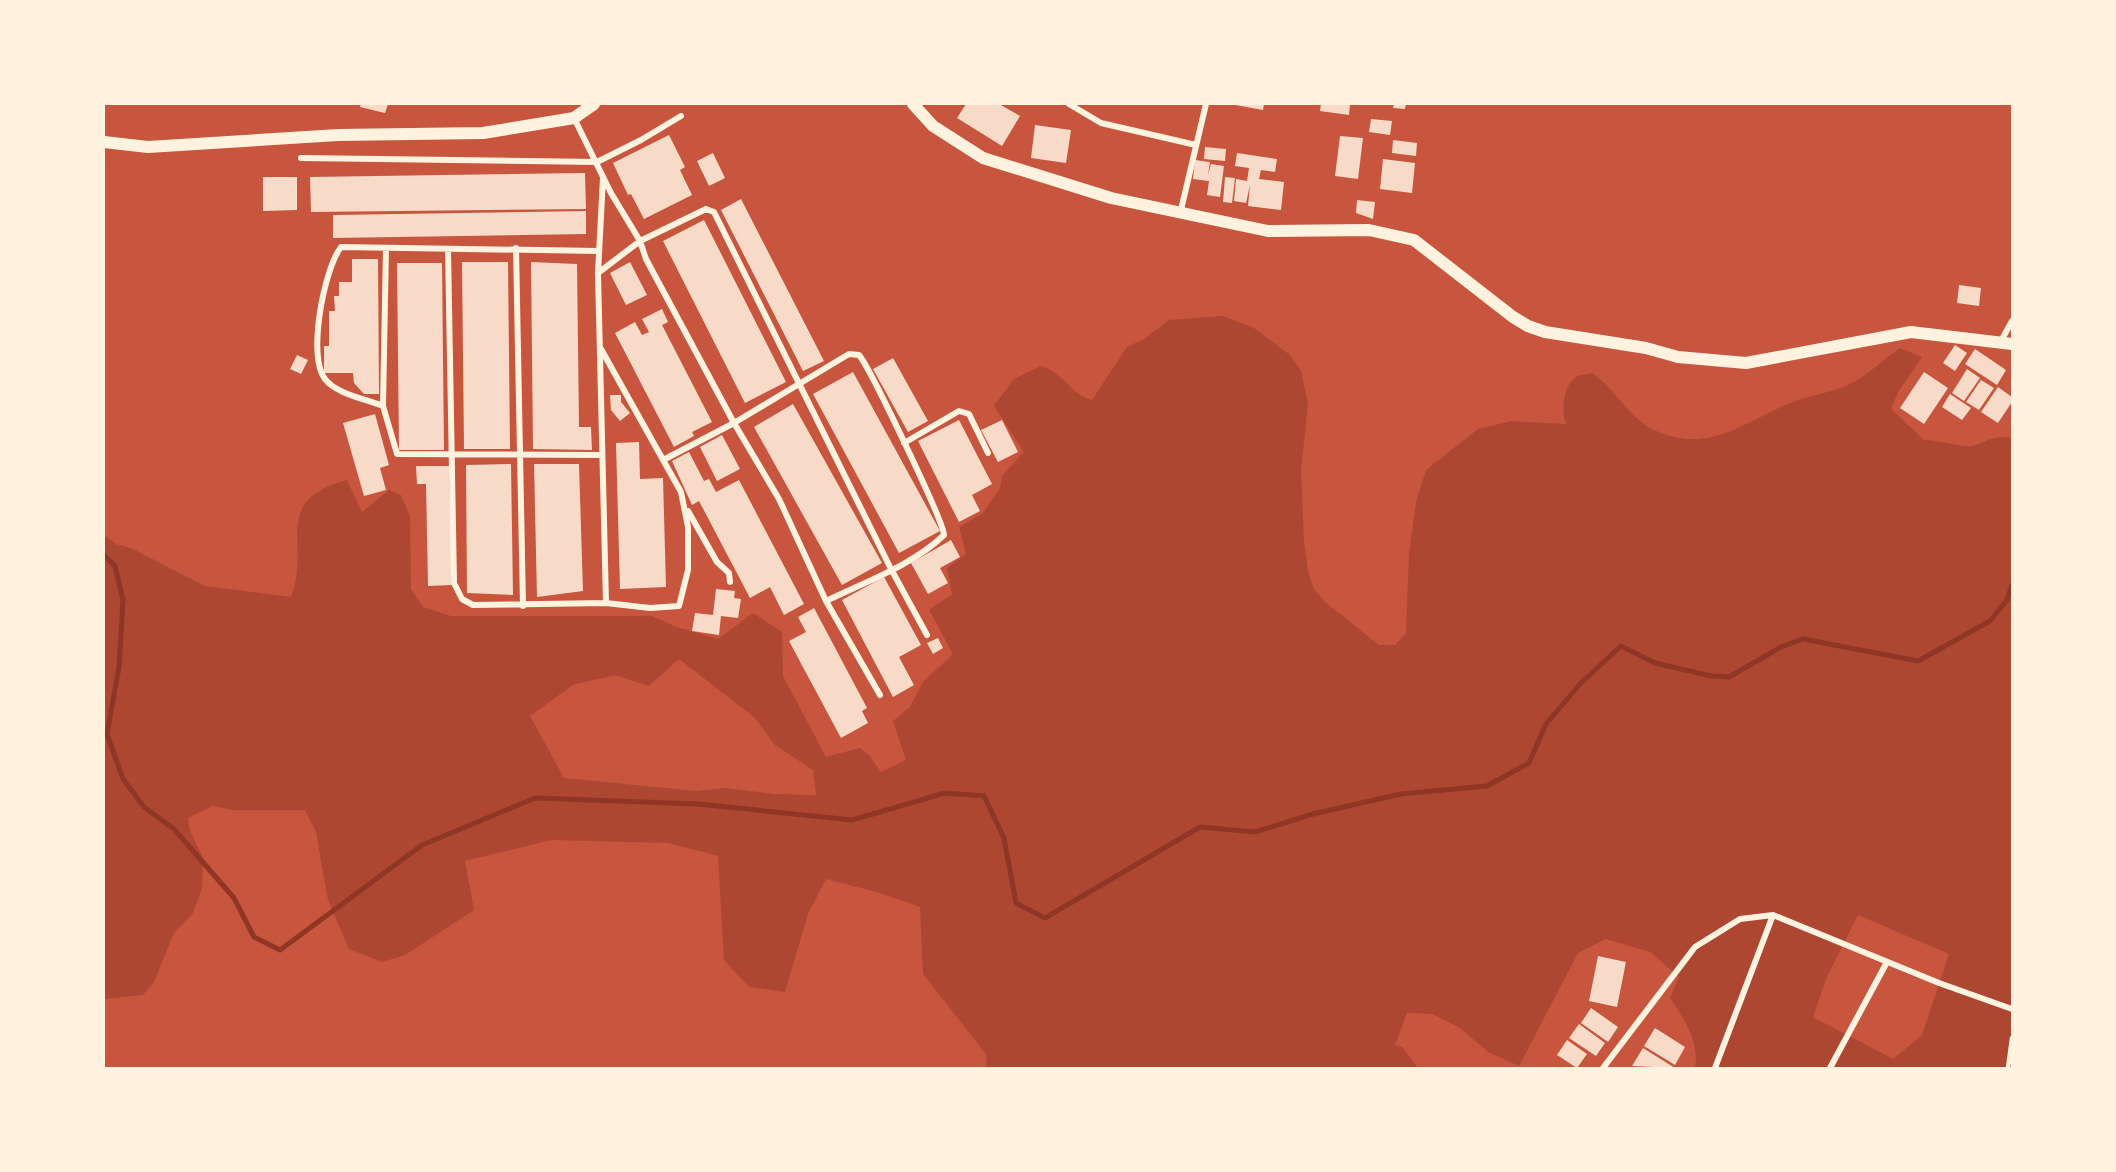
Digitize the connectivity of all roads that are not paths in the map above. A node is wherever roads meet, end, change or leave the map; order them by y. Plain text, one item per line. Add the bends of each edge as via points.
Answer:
1 (594, 104) edge
2 (1069, 104) edge
3 (1206, 104) edge
4 (920, 107) edge
5 (681, 116) dead end
6 (574, 118) junction
7 (104, 142) edge
8 (1196, 145) junction
9 (301, 158) dead end
10 (597, 162) junction
11 (603, 178) junction
12 (1180, 214) junction
13 (640, 241) junction
14 (386, 248) junction
15 (516, 248) junction
16 (448, 249) junction
17 (598, 251) junction
18 (598, 273) junction
19 (2013, 321) edge
20 (2007, 342) edge
21 (601, 349) junction
22 (799, 384) junction
23 (383, 406) junction
24 (734, 423) junction
25 (904, 443) junction
26 (988, 453) dead end
27 (519, 455) junction
28 (601, 455) junction
29 (451, 456) junction
30 (665, 459) junction
31 (686, 508) junction
32 (891, 569) junction
33 (730, 582) dead end
34 (826, 600) junction
35 (606, 603) junction
36 (523, 606) junction
37 (927, 635) dead end
38 (880, 695) dead end
39 (1773, 915) junction
40 (1887, 962) junction
41 (2013, 1010) edge
42 (2013, 1038) edge
43 (1603, 1068) edge
44 (1715, 1068) edge
45 (1830, 1068) edge
46 (2008, 1068) edge

1 - 6 main road
2 - 8 street via 1101,123
3 - 8 street
4 - 12 main road via 933,126 982,158
5 - 10 street
6 - 7 main road via 483,133 338,135 148,147
6 - 10 street
8 - 12 street
9 - 10 street
10 - 11 street
11 - 13 street
11 - 17 street
12 - 20 main road via 1268,231 1369,230 1414,240 1528,326 1678,357 1746,363 1911,332
13 - 18 street
13 - 22 street via 706,209 714,212
13 - 24 street
14 - 16 street
14 - 23 street
14 - 23 street via 339,249 319,311 316,360 325,380 333,386
15 - 16 street
15 - 17 street
15 - 27 street
16 - 29 street
17 - 18 street
18 - 21 street
19 - 20 street
21 - 28 street
21 - 30 street
22 - 24 street
22 - 25 street via 849,354 859,355
22 - 32 street
23 - 29 street via 397,454
24 - 30 street
24 - 34 street via 779,499
25 - 26 street via 959,411 969,414
25 - 32 street via 944,535 934,545
27 - 28 street
27 - 29 street
27 - 36 street
28 - 35 street
29 - 36 street via 454,583 458,593 473,604
30 - 31 street
31 - 33 street via 717,562 729,573
31 - 35 street via 688,570 679,606 650,608
32 - 34 street
32 - 37 street
34 - 38 street
35 - 36 street
39 - 40 street
39 - 43 street via 1740,919 1695,946
39 - 44 street
40 - 41 street
40 - 45 street
42 - 46 lane

